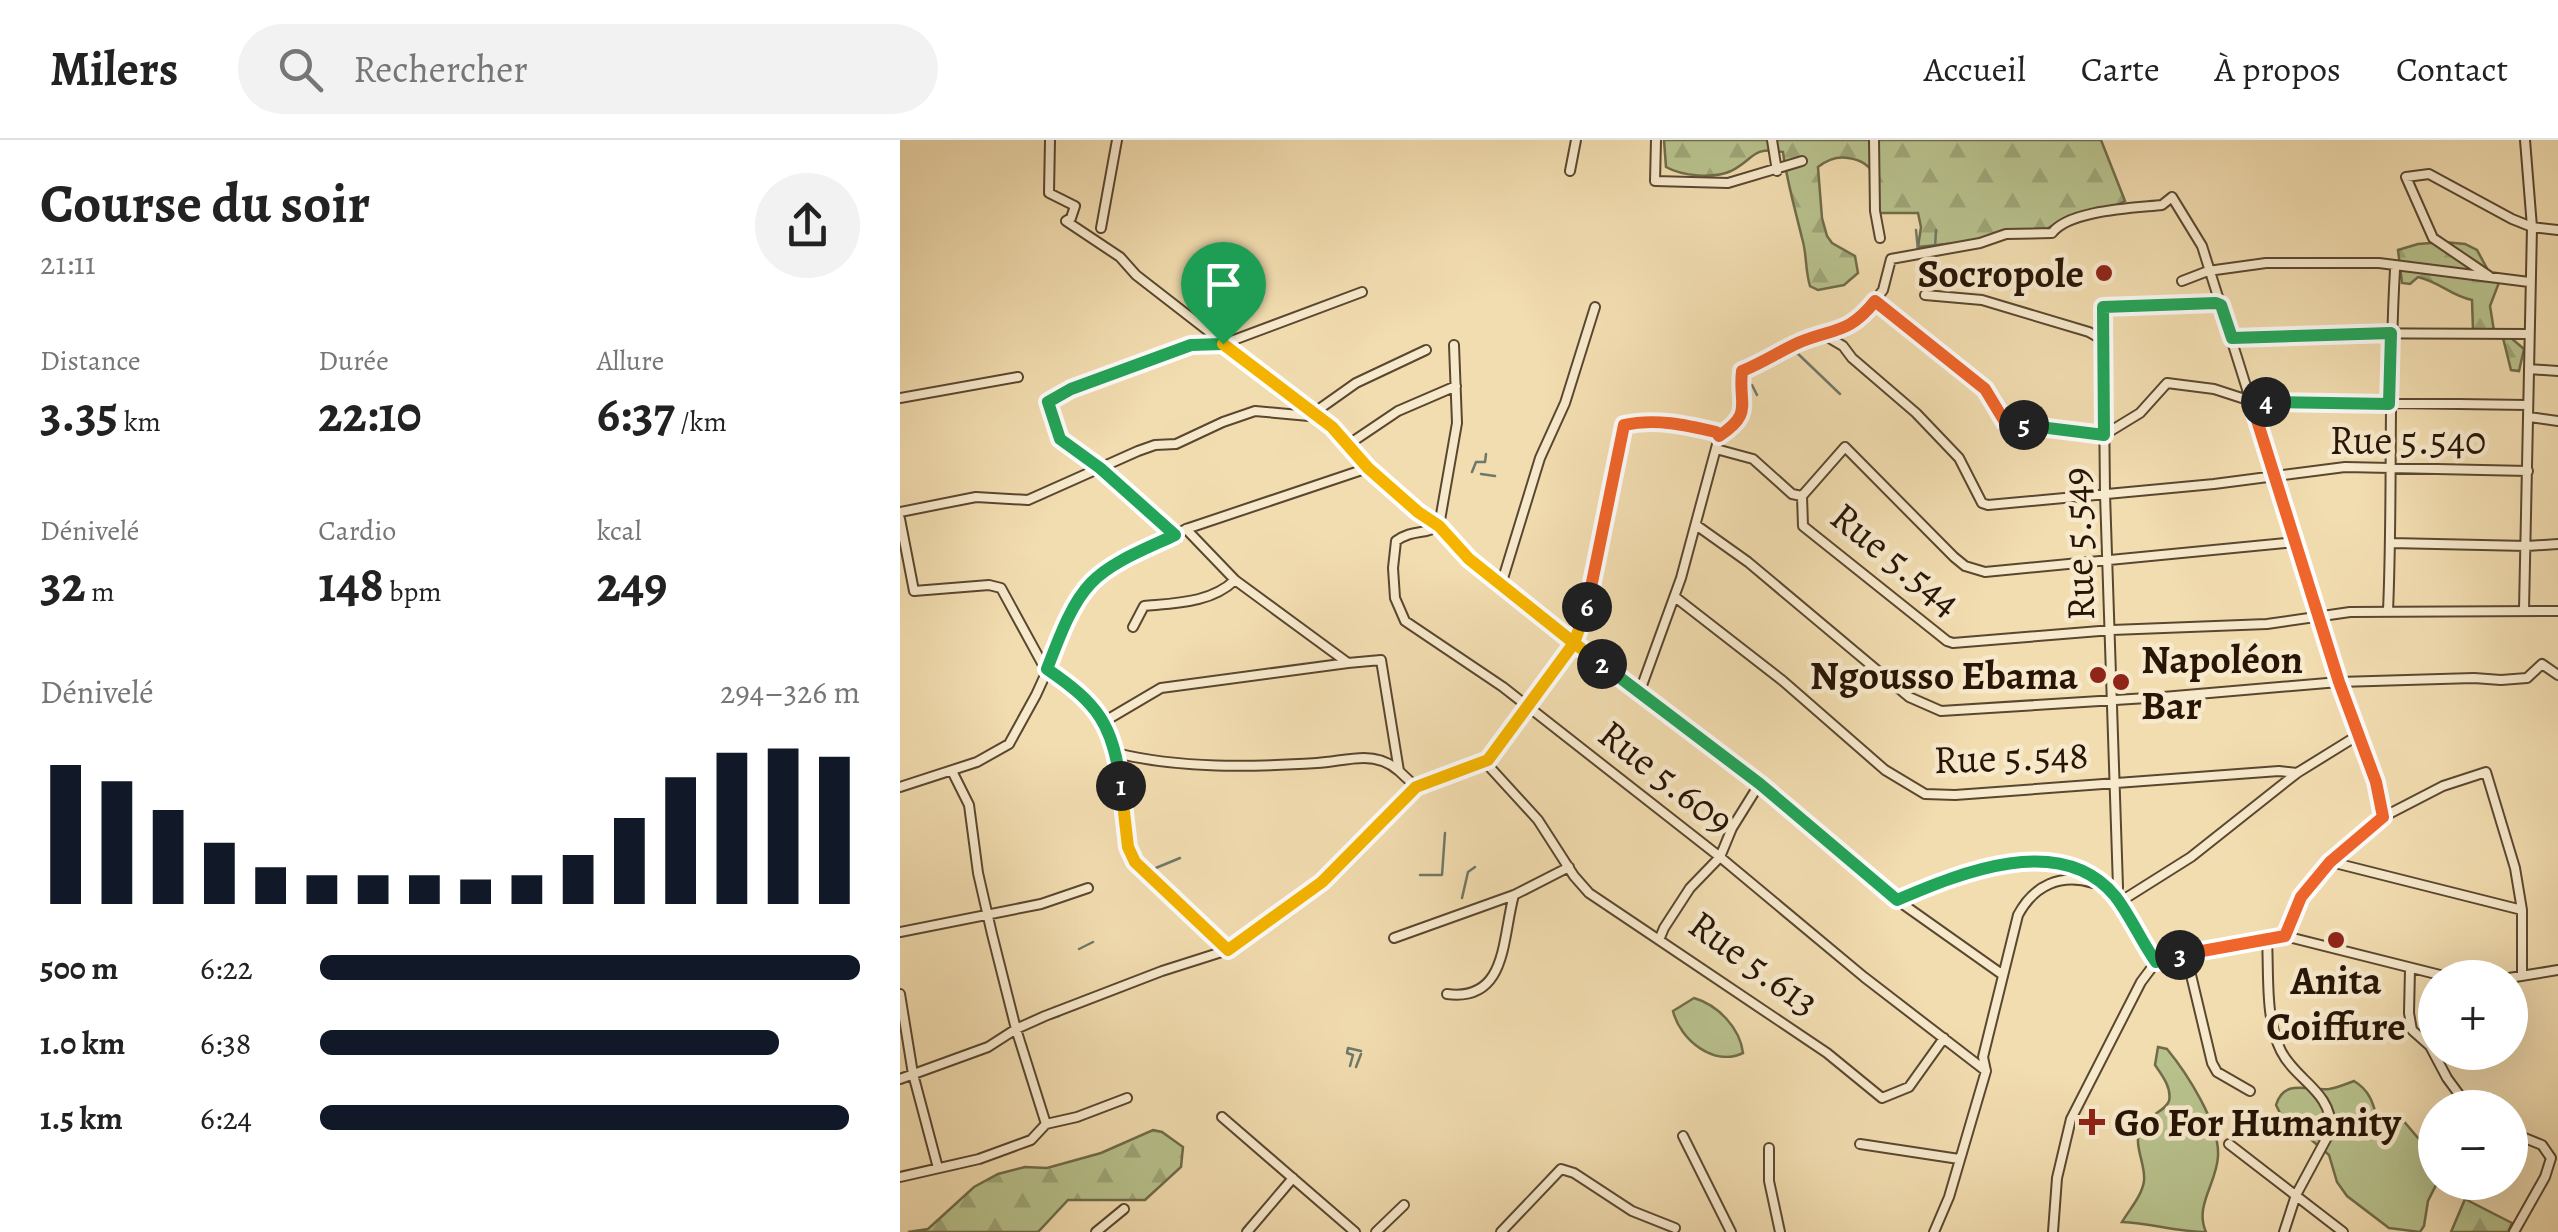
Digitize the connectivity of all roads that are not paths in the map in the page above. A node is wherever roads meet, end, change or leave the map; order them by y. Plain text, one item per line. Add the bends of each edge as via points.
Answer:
1 (1050, 140) edge
2 (1117, 140) edge
3 (1576, 140) edge
4 (1656, 140) edge
5 (1772, 140) edge
6 (1874, 140) edge
7 (2526, 140) edge
8 (1802, 162) dead end
9 (1776, 170) junction
10 (1570, 171) dead end
11 (2532, 227) junction
12 (1101, 228) dead end
13 (2558, 230) edge
14 (1880, 238) dead end
15 (2395, 270) dead end
16 (2208, 271) junction
17 (2490, 277) junction
18 (2182, 281) dead end
19 (2529, 282) junction
20 (1362, 292) dead end
21 (1925, 295) dead end
22 (1875, 301) junction
23 (2221, 305) junction
24 (1595, 307) dead end
25 (2391, 333) junction
26 (2529, 334) junction
27 (1826, 336) junction
28 (2232, 338) junction
29 (2103, 340) junction
30 (1223, 344) junction
31 (1454, 345) dead end
32 (1426, 350) dead end
33 (2529, 369) junction
34 (2558, 371) edge
35 (1018, 377) dead end
36 (1456, 386) junction
37 (900, 398) edge
38 (2251, 401) junction
39 (1282, 403) junction
40 (2389, 404) junction
41 (2528, 405) junction
42 (1318, 415) junction
43 (2529, 417) junction
44 (2558, 421) edge
45 (2104, 435) junction
46 (1719, 436) junction
47 (1349, 444) junction
48 (1716, 449) junction
49 (1100, 468) junction
50 (1368, 468) junction
51 (2392, 468) junction
52 (2528, 471) junction
53 (2274, 476) junction
54 (2105, 494) junction
55 (1802, 496) junction
56 (900, 512) edge
57 (900, 520) edge
58 (1696, 525) junction
59 (1439, 526) junction
60 (1186, 529) junction
61 (1175, 535) junction
62 (2294, 542) junction
63 (2391, 543) junction
64 (2558, 544) edge
65 (2527, 546) junction
66 (2109, 562) junction
67 (1235, 580) junction
68 (1501, 585) junction
69 (914, 591) junction
70 (900, 594) edge
71 (1675, 597) junction
72 (2524, 610) junction
73 (2388, 611) junction
74 (2558, 611) edge
75 (2318, 616) junction
76 (1133, 626) dead end
77 (2112, 630) junction
78 (1574, 643) junction
79 (1348, 663) junction
80 (1047, 669) junction
81 (2558, 675) edge
82 (2339, 682) junction
83 (1640, 691) junction
84 (2114, 698) junction
85 (1527, 708) junction
86 (1104, 721) junction
87 (2360, 734) junction
88 (1116, 753) junction
89 (1485, 762) junction
90 (1400, 770) junction
91 (952, 772) junction
92 (2297, 773) junction
93 (1760, 784) junction
94 (2114, 784) junction
95 (900, 787) edge
96 (1416, 787) junction
97 (2383, 817) junction
98 (1720, 857) junction
99 (2330, 862) junction
100 (1570, 868) junction
101 (2102, 886) junction
102 (1088, 888) dead end
103 (1514, 895) junction
104 (1897, 900) junction
105 (2117, 900) junction
106 (2522, 910) junction
107 (988, 915) junction
108 (900, 932) edge
109 (2285, 936) junction
110 (1394, 938) dead end
111 (1659, 940) junction
112 (2267, 940) junction
113 (1228, 950) junction
114 (2186, 954) junction
115 (2522, 960) edge
116 (2156, 962) junction
117 (2410, 968) junction
118 (2418, 970) edge
119 (2558, 970) edge
120 (2003, 975) junction
121 (2528, 975) edge
122 (900, 994) edge
123 (1447, 994) dead end
124 (1016, 1028) junction
125 (1944, 1038) junction
126 (1986, 1071) junction
127 (913, 1074) junction
128 (900, 1080) edge
129 (2456, 1090) edge
130 (2250, 1091) dead end
131 (1127, 1098) dead end
132 (1222, 1117) dead end
133 (1046, 1124) junction
134 (1683, 1136) dead end
135 (2528, 1139) edge
136 (1860, 1144) dead end
137 (2229, 1144) dead end
138 (1769, 1148) dead end
139 (1958, 1159) junction
140 (938, 1168) junction
141 (900, 1177) edge
142 (1293, 1178) junction
143 (2296, 1195) junction
144 (1404, 1205) dead end
145 (1124, 1209) dead end
146 (1674, 1228) dead end
147 (1096, 1232) edge
148 (1248, 1232) edge
149 (1355, 1232) edge
150 (1376, 1232) edge
151 (1502, 1232) edge
152 (1731, 1232) edge
153 (1780, 1232) edge
154 (1934, 1232) edge
155 (2053, 1232) edge
156 (2284, 1232) edge
157 (2344, 1232) edge
158 (2514, 1232) edge

1 - 30 street via 1049,193 1076,206 1066,221
2 - 12 street
3 - 10 street
4 - 9 street via 1655,180 1728,183
5 - 9 street
6 - 14 street
7 - 11 street
8 - 9 street
11 - 13 street
11 - 17 street via 2429,174 2406,176 2433,238
11 - 19 street
15 - 25 street
16 - 17 street via 2266,263 2379,263
16 - 18 street
16 - 22 street via 2202,246 2172,197 2162,205 2078,216 2052,233 2006,234 1891,260
16 - 23 street
17 - 19 street
19 - 26 street
20 - 30 street
21 - 29 street via 1982,300
22 - 27 street via 1862,318
22 - 45 street via 1985,389 2005,422
23 - 28 street
23 - 29 street, Rue 5.549 via 2103,307
24 - 68 street
25 - 26 street
25 - 28 street
25 - 40 street
26 - 33 street
27 - 46 street via 1742,371 1740,415 1735,428
27 - 54 street, Rue 5.540 via 1958,458 1982,503
28 - 38 street
29 - 45 street, Rue 5.549
30 - 39 street
30 - 49 street via 1191,345 1048,402 1060,439
31 - 36 street
32 - 42 street via 1356,383
33 - 34 street
33 - 41 street
35 - 37 street
36 - 47 street
36 - 59 street via 1457,423
38 - 40 street
38 - 45 street via 2167,383 2140,413
38 - 53 street
39 - 42 street
39 - 42 street via 1284,416
39 - 49 street
40 - 41 street
40 - 51 street
41 - 43 street
42 - 47 street
43 - 44 street
43 - 52 street
45 - 54 street, Rue 5.549
46 - 48 street
46 - 78 street via 1680,424 1624,425
47 - 50 street
48 - 55 street, Rue 5.544 via 1753,459
48 - 58 street
49 - 56 street via 1028,500 976,497
49 - 61 street
50 - 59 street
50 - 60 street
51 - 52 street, Rue 5.540
51 - 53 street, Rue 5.540
51 - 63 street
52 - 65 street
53 - 54 street, Rue 5.540
53 - 62 street
54 - 66 street, Rue 5.549
55 - 66 street via 1845,447 1965,566 1985,572
55 - 77 street, Rue 5.544 via 1803,526 1947,642
57 - 69 street
58 - 71 street
58 - 84 street via 1930,709
59 - 68 street
59 - 85 street, Rue 5.609 via 1396,541 1395,598 1406,620
60 - 61 street
60 - 67 street
61 - 80 street via 1087,586
62 - 66 street
62 - 75 street
63 - 65 street
63 - 73 street
64 - 65 street
65 - 72 street
66 - 77 street, Rue 5.549
67 - 76 street via 1224,592 1144,606
67 - 79 street
68 - 78 street
69 - 70 street
69 - 80 street via 1001,588
71 - 83 street
71 - 94 street, Rue 5.548 via 1913,789 1955,795
72 - 73 street, Rue 5.544
72 - 74 street, Rue 5.544
73 - 75 street, Rue 5.544
75 - 77 street, Rue 5.544
75 - 82 street
77 - 84 street, Rue 5.549
78 - 83 street
78 - 85 street
79 - 86 street via 1161,688
79 - 90 street via 1381,660
80 - 86 street via 1083,694
80 - 91 street via 1008,744
81 - 82 street via 2542,664 2527,678
82 - 84 street
82 - 87 street
83 - 93 street
84 - 94 street, Rue 5.549
85 - 89 street
85 - 98 street, Rue 5.609
86 - 88 street
87 - 92 street
87 - 97 street
88 - 90 street via 1211,764 1362,758
88 - 113 street via 1135,862
89 - 96 street
89 - 100 street via 1538,820
90 - 96 street
91 - 95 street
91 - 107 street via 969,805
92 - 94 street, Rue 5.548
92 - 105 street via 2192,857
93 - 98 street, Rue 5.613
93 - 104 street
94 - 105 street, Rue 5.549
96 - 113 street via 1322,882
97 - 99 street
97 - 106 street via 2486,772
98 - 111 street, Rue 5.613 via 1690,888
98 - 125 street, Rue 5.609
99 - 106 street
99 - 109 street via 2301,897
100 - 103 street
100 - 111 street via 1597,899
101 - 104 street via 2065,864 2035,862 1991,868
101 - 105 street
101 - 120 street via 2073,878 2037,890 2015,922
102 - 107 street
103 - 110 street
103 - 123 street via 1492,978 1472,994
104 - 120 street
105 - 116 street
106 - 115 street
107 - 108 street
107 - 124 street
109 - 112 street
109 - 117 street
111 - 125 street, Rue 5.613 via 1882,1098 1908,1087
112 - 114 street
112 - 143 street via 2281,1051 2320,1094 2331,1119
113 - 124 street
114 - 116 street
114 - 130 street via 2212,1063
116 - 155 street via 2071,1119
117 - 118 street
117 - 129 street via 2412,1030 2430,1046
119 - 121 street
120 - 126 street via 1983,1057
122 - 127 street
124 - 127 street via 988,1048
124 - 133 street
125 - 126 street, Rue 5.609
126 - 139 street
127 - 128 street
127 - 140 street
131 - 133 street
132 - 142 street
133 - 140 street via 1031,1140
134 - 152 street
135 - 158 street via 2542,1144 2550,1158
136 - 139 street
137 - 143 street
138 - 153 street
139 - 154 street
140 - 141 street
142 - 148 street
142 - 149 street
143 - 156 street
143 - 157 street
144 - 150 street
145 - 147 street
146 - 151 street via 1561,1169

